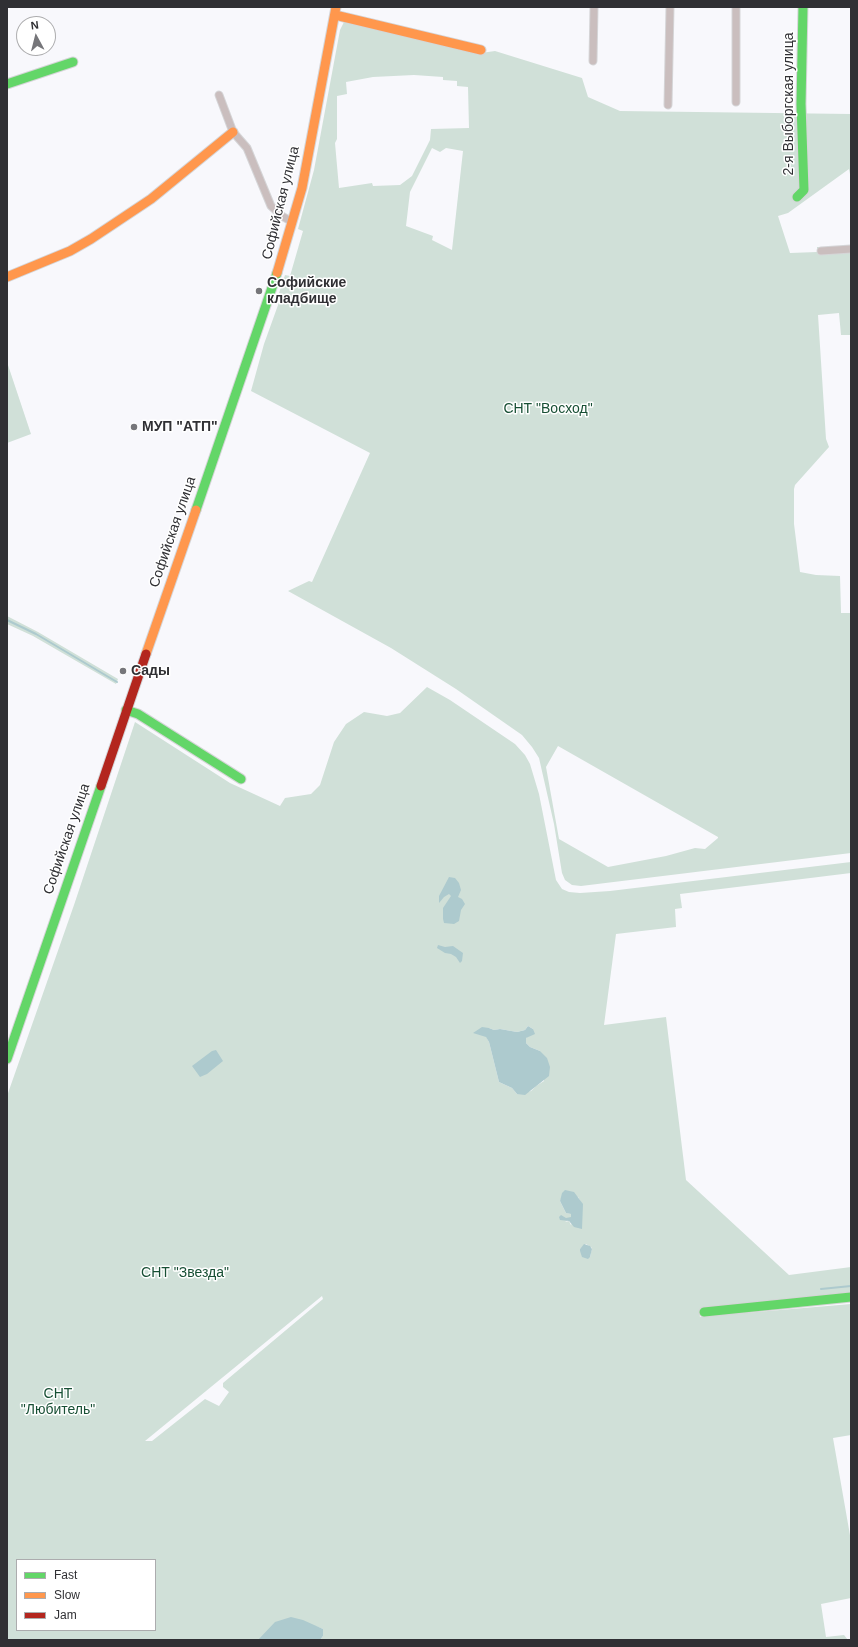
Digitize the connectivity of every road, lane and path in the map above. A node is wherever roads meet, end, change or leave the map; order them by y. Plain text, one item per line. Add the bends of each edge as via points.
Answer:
1 (594, 7) edge
2 (670, 7) edge
3 (736, 7) edge
4 (803, 7) edge
5 (336, 11) edge
6 (481, 50) dead end
7 (73, 62) dead end
8 (593, 62) dead end
9 (7, 84) edge
10 (219, 95) dead end
11 (736, 102) dead end
12 (668, 105) dead end
13 (233, 132) junction
14 (796, 197) dead end
15 (292, 222) junction
16 (851, 249) edge
17 (821, 251) dead end
18 (7, 278) edge
19 (126, 710) junction
20 (241, 779) dead end
21 (7, 1059) edge
22 (851, 1297) edge
23 (704, 1312) dead end

1 - 8 street
2 - 12 street
3 - 11 street
4 - 14 main road, 2-я Выборгская улица via 801,104 804,190
5 - 6 main road
5 - 15 main road, Софийская улица via 304,177
7 - 9 main road
10 - 13 street
13 - 15 street via 247,148 272,206
13 - 18 main road via 151,199 91,239 70,251
15 - 19 main road, Софийская улица via 272,290
16 - 17 street
19 - 20 main road via 138,714
19 - 21 main road, Софийская улица
22 - 23 main road

